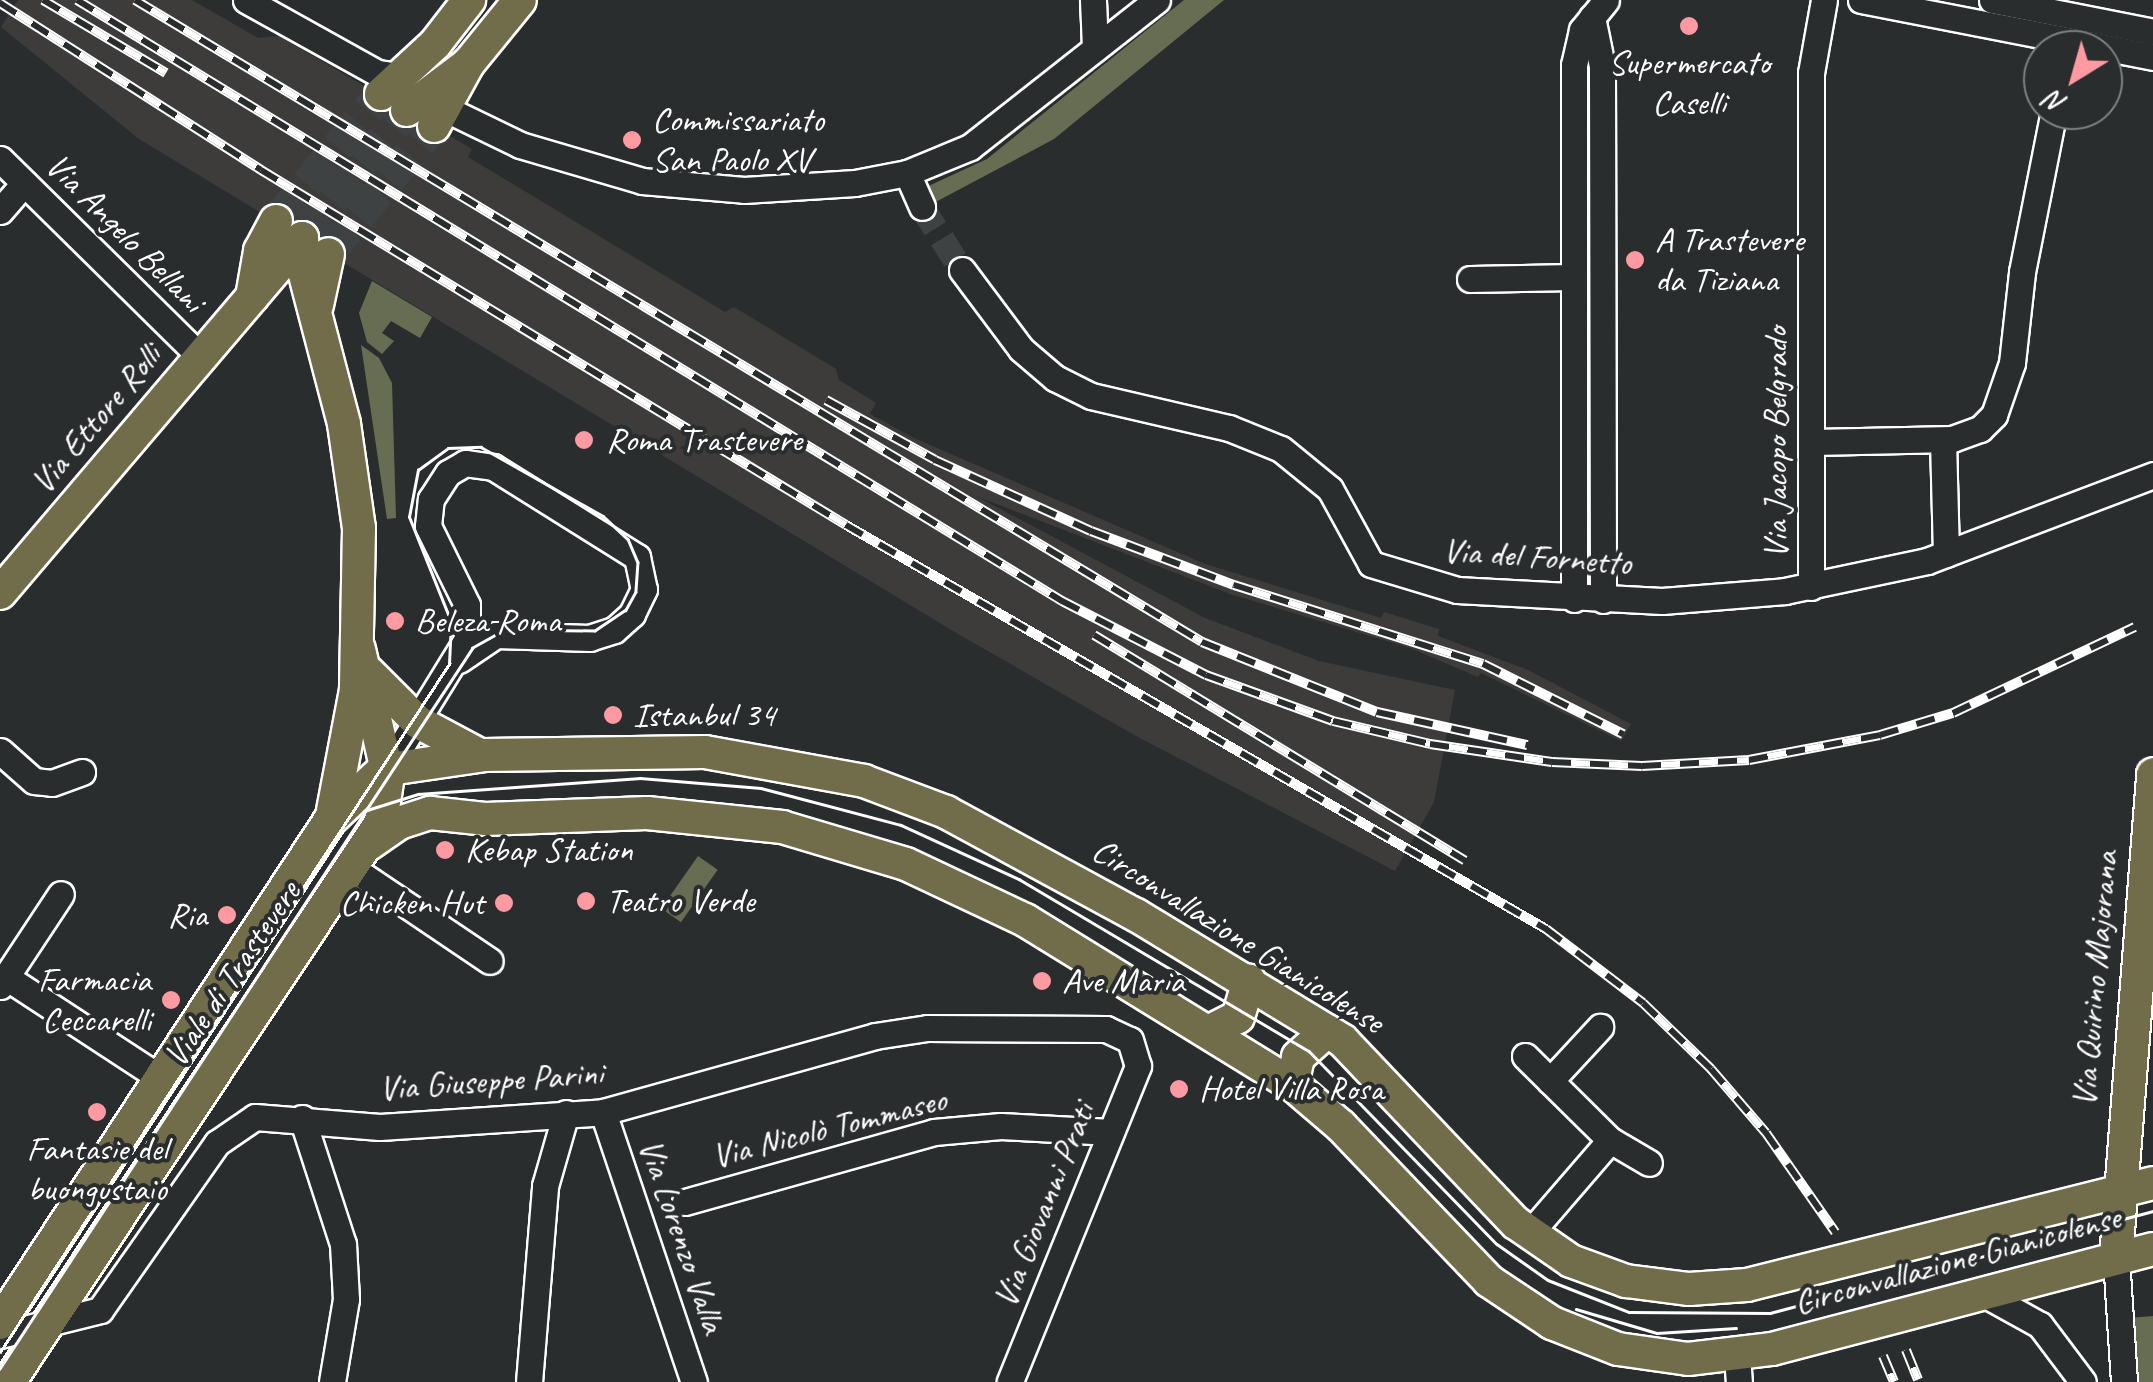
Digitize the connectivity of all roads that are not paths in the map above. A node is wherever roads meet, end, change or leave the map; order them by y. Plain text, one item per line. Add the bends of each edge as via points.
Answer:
1 (246, 0) edge
2 (469, 0) edge
3 (520, 0) edge
4 (1093, 0) edge
5 (1157, 0) edge
6 (1824, 0) edge
7 (1860, 0) edge
8 (1992, 0) edge
9 (1599, 8) edge
10 (2070, 27) edge
11 (2153, 32) edge
12 (1095, 48) junction
13 (2153, 56) edge
14 (414, 102) junction
15 (2050, 130) edge
16 (0, 159) edge
17 (907, 173) junction
18 (24, 182) junction
19 (922, 207) tunnel mouth
20 (0, 211) edge
21 (1603, 256) junction
22 (1573, 266) junction
23 (962, 270) tunnel mouth
24 (1470, 278) dead end
25 (252, 298) junction
26 (316, 315) junction
27 (201, 356) junction
28 (1942, 440) junction
29 (1813, 442) junction
30 (2153, 475) edge
31 (1946, 554) junction
32 (1811, 587) junction
33 (0, 593) edge
34 (1574, 599) junction
35 (1603, 600) junction
36 (468, 611) junction
37 (503, 634) junction
38 (359, 649) junction
39 (459, 660) junction
40 (418, 722) junction
41 (0, 751) edge
42 (484, 755) junction
43 (387, 769) junction
44 (82, 772) dead end
45 (2153, 774) edge
46 (450, 814) junction
47 (330, 820) junction
48 (361, 856) junction
49 (61, 894) dead end
50 (490, 961) dead end
51 (1249, 981) junction
52 (3, 982) edge
53 (1600, 1027) dead end
54 (1210, 1031) junction
55 (1327, 1031) junction
56 (1138, 1054) joint
57 (1525, 1056) dead end
58 (159, 1078) junction
59 (1550, 1081) junction
60 (1292, 1084) junction
61 (603, 1112) junction
62 (566, 1113) junction
63 (302, 1118) junction
64 (1111, 1132) junction
65 (1610, 1140) junction
66 (1649, 1163) dead end
67 (2153, 1182) edge
68 (2118, 1190) junction
69 (685, 1202) dead end
70 (1529, 1234) junction
71 (2153, 1249) edge
72 (2116, 1258) junction
73 (1986, 1294) junction
74 (0, 1323) edge
75 (46, 1325) junction
76 (0, 1335) edge
77 (1738, 1368) edge
78 (9, 1382) edge
79 (332, 1382) edge
80 (529, 1382) edge
81 (694, 1382) edge
82 (1010, 1382) edge
83 (2083, 1382) edge
84 (2124, 1382) edge

1 - 14 street via 377,73
2 - 14 main road via 435,44
3 - 14 main road via 468,64
4 - 12 street
5 - 12 street
6 - 29 street, Via Jacopo Belgrado via 1811,74
7 - 10 street
8 - 10 street
9 - 21 street
9 - 22 street via 1578,40 1574,65
10 - 11 street
10 - 13 street
12 - 17 street via 985,137
14 - 17 street via 546,154 665,184 787,189
15 - 28 street via 2004,395 1980,430
16 - 18 street, Via Angelo Bellani
17 - 19 street
18 - 20 street
18 - 27 street, Via Angelo Bellani
21 - 22 street
21 - 35 street
22 - 24 street
22 - 34 street
23 - 34 street, Via del Fornetto via 1021,349 1054,378 1101,399 1247,434 1300,460 1330,490 1360,552 1383,572 1457,590
25 - 26 main road via 290,300
25 - 26 main road, Via Ettore Rolli via 302,246
25 - 27 main road, Via Ettore Rolli
26 - 38 main road via 356,496
27 - 33 main road, Via Ettore Rolli
28 - 29 street
28 - 31 street
29 - 32 street, Via Jacopo Belgrado
30 - 31 street, Via del Fornetto
31 - 32 street, Via del Fornetto
32 - 35 street, Via del Fornetto via 1707,599
34 - 35 street, Via del Fornetto
36 - 37 street via 481,626
36 - 37 street via 428,518 438,486 464,463 497,469 637,557 642,596 614,630 590,638
36 - 39 street
37 - 39 street via 481,641
38 - 40 main road via 379,690
38 - 43 main road
38 - 47 main road
39 - 40 street, Viale di Trastevere
40 - 42 main road via 452,746
40 - 43 street, Viale di Trastevere
41 - 44 street via 34,781 52,783
42 - 43 main road, Circonvallazione Gianicolense
42 - 51 main road, Circonvallazione Gianicolense via 706,752 878,786 1004,840
43 - 46 main road
43 - 47 main road, Circonvallazione Gianicolense via 360,786
43 - 48 main road, Viale di Trastevere via 388,800
45 - 68 main road, Via Quirino Majorana
46 - 48 main road, Circonvallazione Gianicolense via 416,815
46 - 54 main road, Circonvallazione Gianicolense via 680,814 835,839 992,903
47 - 58 main road, Viale di Trastevere
48 - 50 street
48 - 75 main road, Viale di Trastevere
49 - 52 street
51 - 54 main road via 1238,1017
51 - 55 main road, Circonvallazione Gianicolense
52 - 58 street
53 - 59 street
54 - 60 main road, Circonvallazione Gianicolense
55 - 60 main road via 1298,1058
55 - 70 main road, Circonvallazione Gianicolense via 1377,1071
56 - 61 street, Via Giuseppe Parini via 1120,1034 1099,1028 926,1028 825,1046
56 - 64 street, Via Giovanni Prati
57 - 59 street
58 - 74 main road, Viale di Trastevere
59 - 65 street
60 - 77 main road, Circonvallazione Gianicolense via 1342,1126 1456,1252 1526,1309 1584,1338 1632,1352
61 - 62 street, Via Giuseppe Parini
61 - 81 street, Via Lorenzo Valla
62 - 63 street, Via Giuseppe Parini via 380,1127
62 - 80 street via 545,1186
63 - 75 street, Via Giuseppe Parini via 255,1117 227,1134 103,1308
63 - 79 street via 343,1244 346,1299
64 - 69 street, Via Nicolò Tommaseo via 1001,1126 934,1132
64 - 82 street, Via Giovanni Prati
65 - 66 street
65 - 70 street
67 - 68 main road, Circonvallazione Gianicolense
68 - 70 main road, Circonvallazione Gianicolense via 1831,1267 1723,1288 1626,1281 1572,1261
68 - 72 main road, Via Quirino Majorana
71 - 72 main road, Circonvallazione Gianicolense
72 - 73 main road, Circonvallazione Gianicolense
72 - 84 street
73 - 77 main road, Circonvallazione Gianicolense
73 - 83 street via 2040,1325
75 - 76 street
75 - 78 main road, Viale di Trastevere

